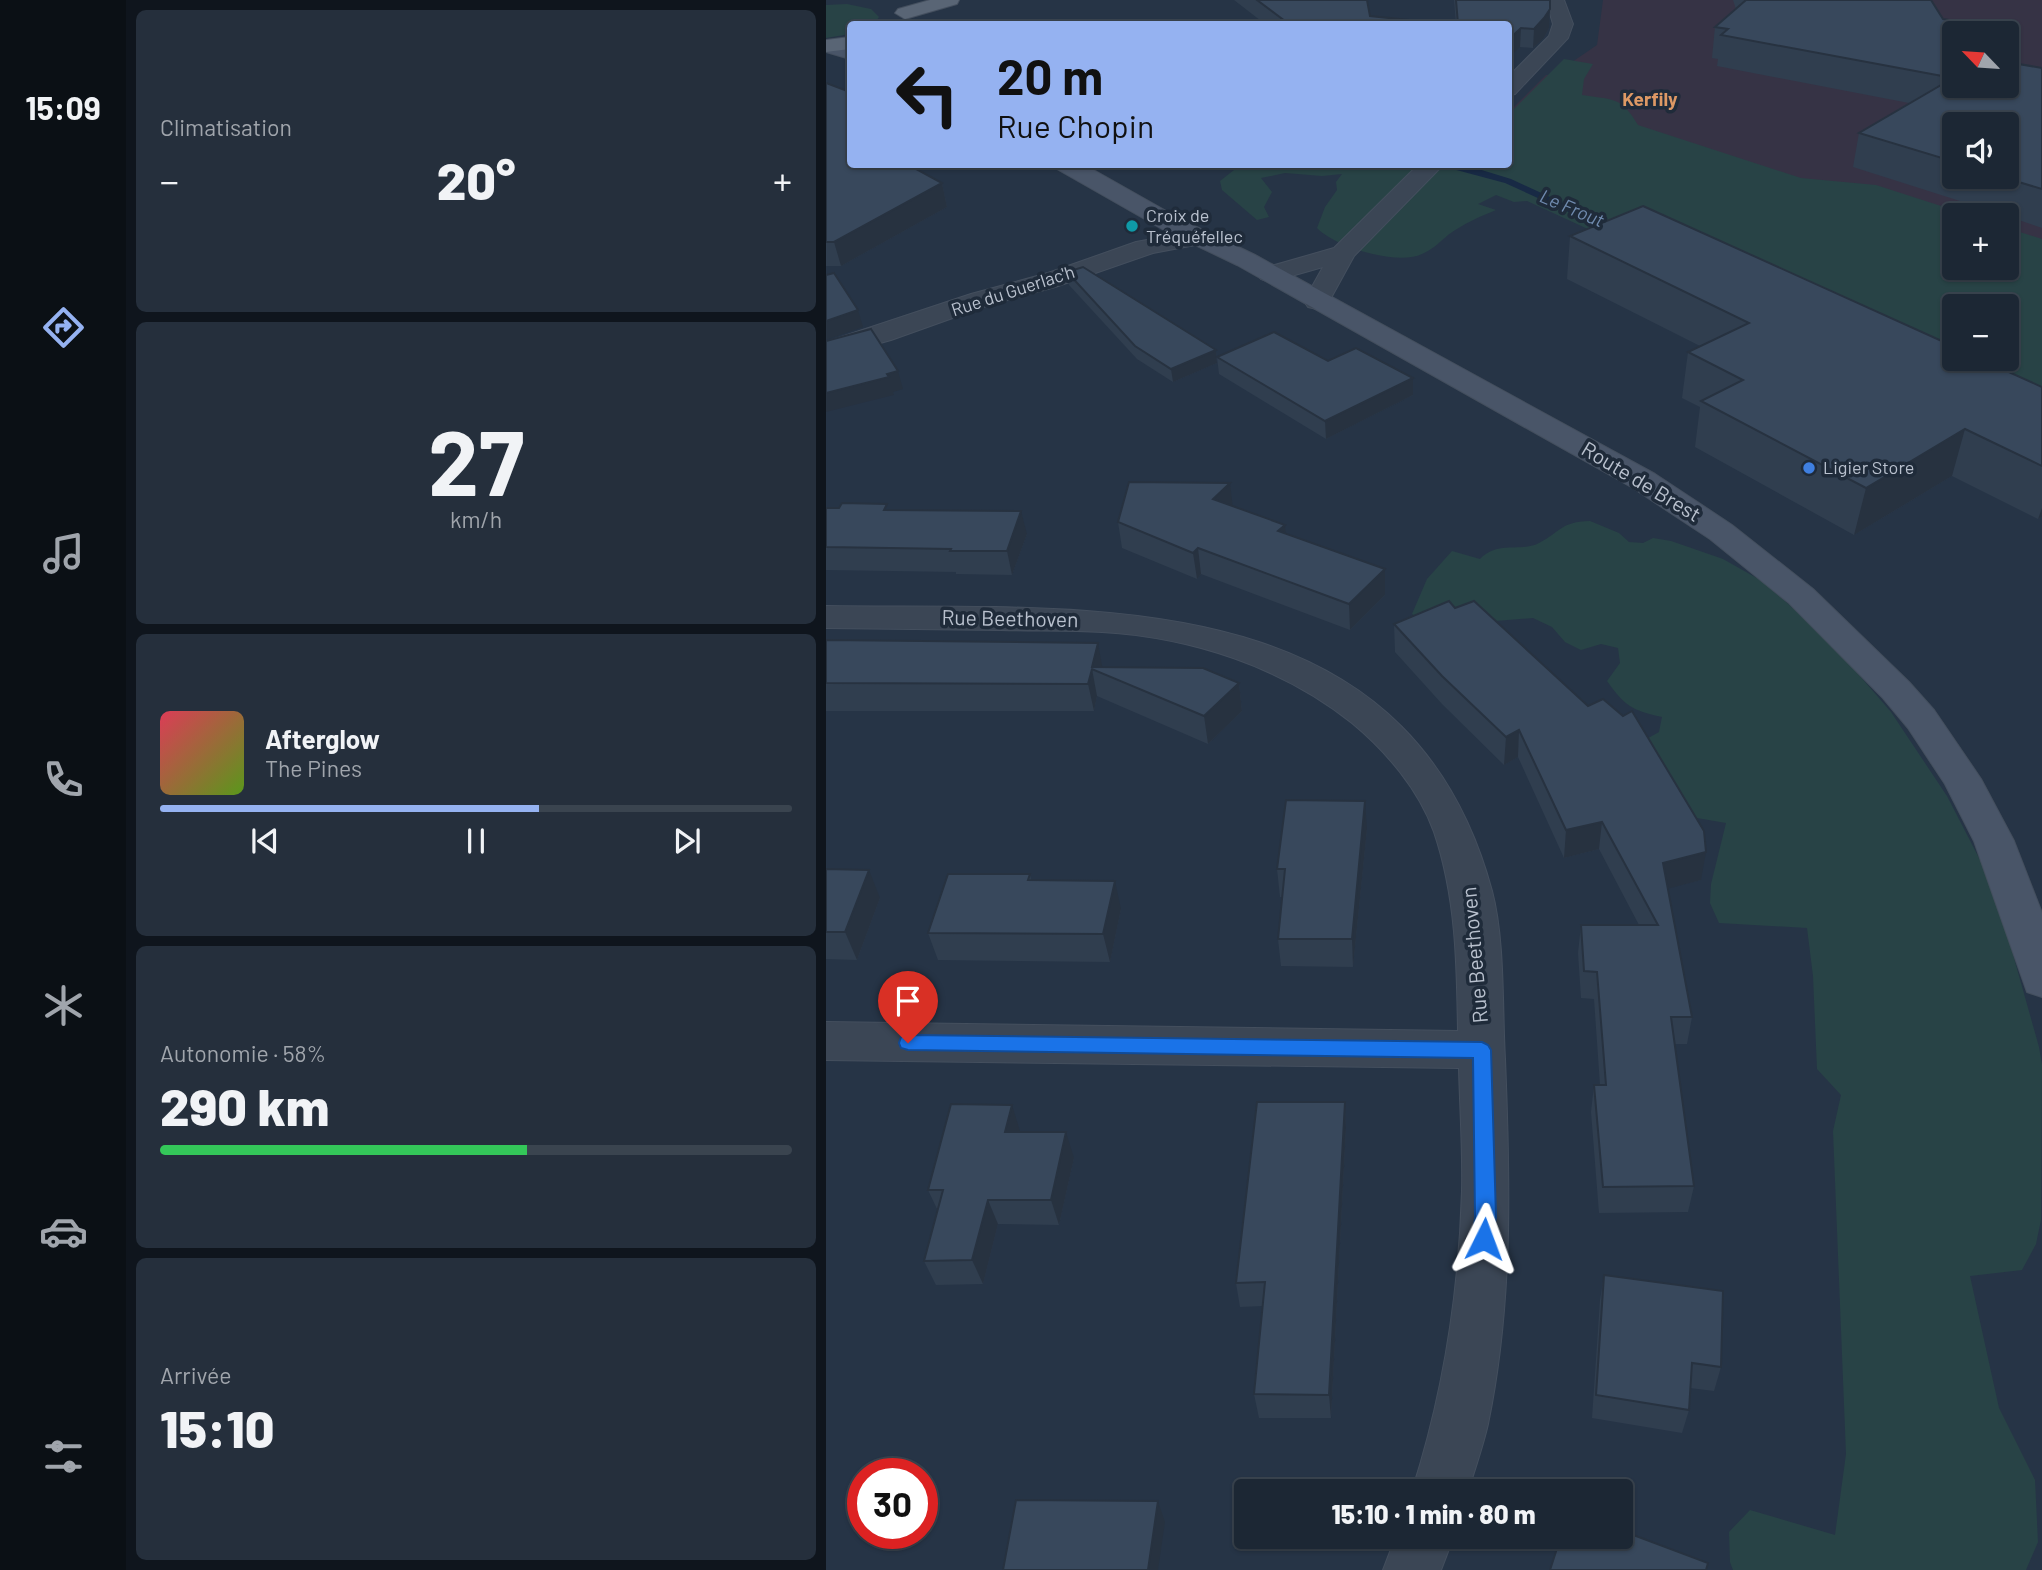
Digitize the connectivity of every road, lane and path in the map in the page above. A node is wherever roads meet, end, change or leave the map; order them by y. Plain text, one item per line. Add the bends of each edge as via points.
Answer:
1 (950, 0) edge
2 (1555, 0) edge
3 (898, 13) edge
4 (847, 43) edge
5 (828, 46) edge
6 (847, 52) edge
7 (1512, 86) edge
8 (1072, 168) edge
9 (1429, 168) edge
10 (1202, 237) junction
11 (1343, 253) junction
12 (1270, 274) junction
13 (1317, 301) junction
14 (826, 350) edge
15 (826, 617) edge
16 (2042, 980) edge
17 (826, 1041) edge
18 (1482, 1050) junction
19 (1444, 1479) edge
20 (1420, 1549) edge
21 (1412, 1570) edge

1 - 3 main road
2 - 7 street via 1563,24 1558,38
4 - 5 main road
5 - 6 main road
8 - 10 main road, Route de Brest
9 - 11 street
10 - 12 main road, Route de Brest
10 - 14 street, Rue du Guerlac'h via 1140,246 890,334
11 - 12 street
11 - 13 street
12 - 13 main road, Route de Brest
13 - 16 main road, Route de Brest via 1668,495 1757,560 1834,626 1905,699 1962,779 1994,841
15 - 18 street, Rue Beethoven via 1147,624 1244,648 1294,667 1345,696 1401,748 1453,827 1472,896
17 - 18 street
18 - 19 street, Rue Beethoven via 1486,1217 1461,1425
20 - 21 street

